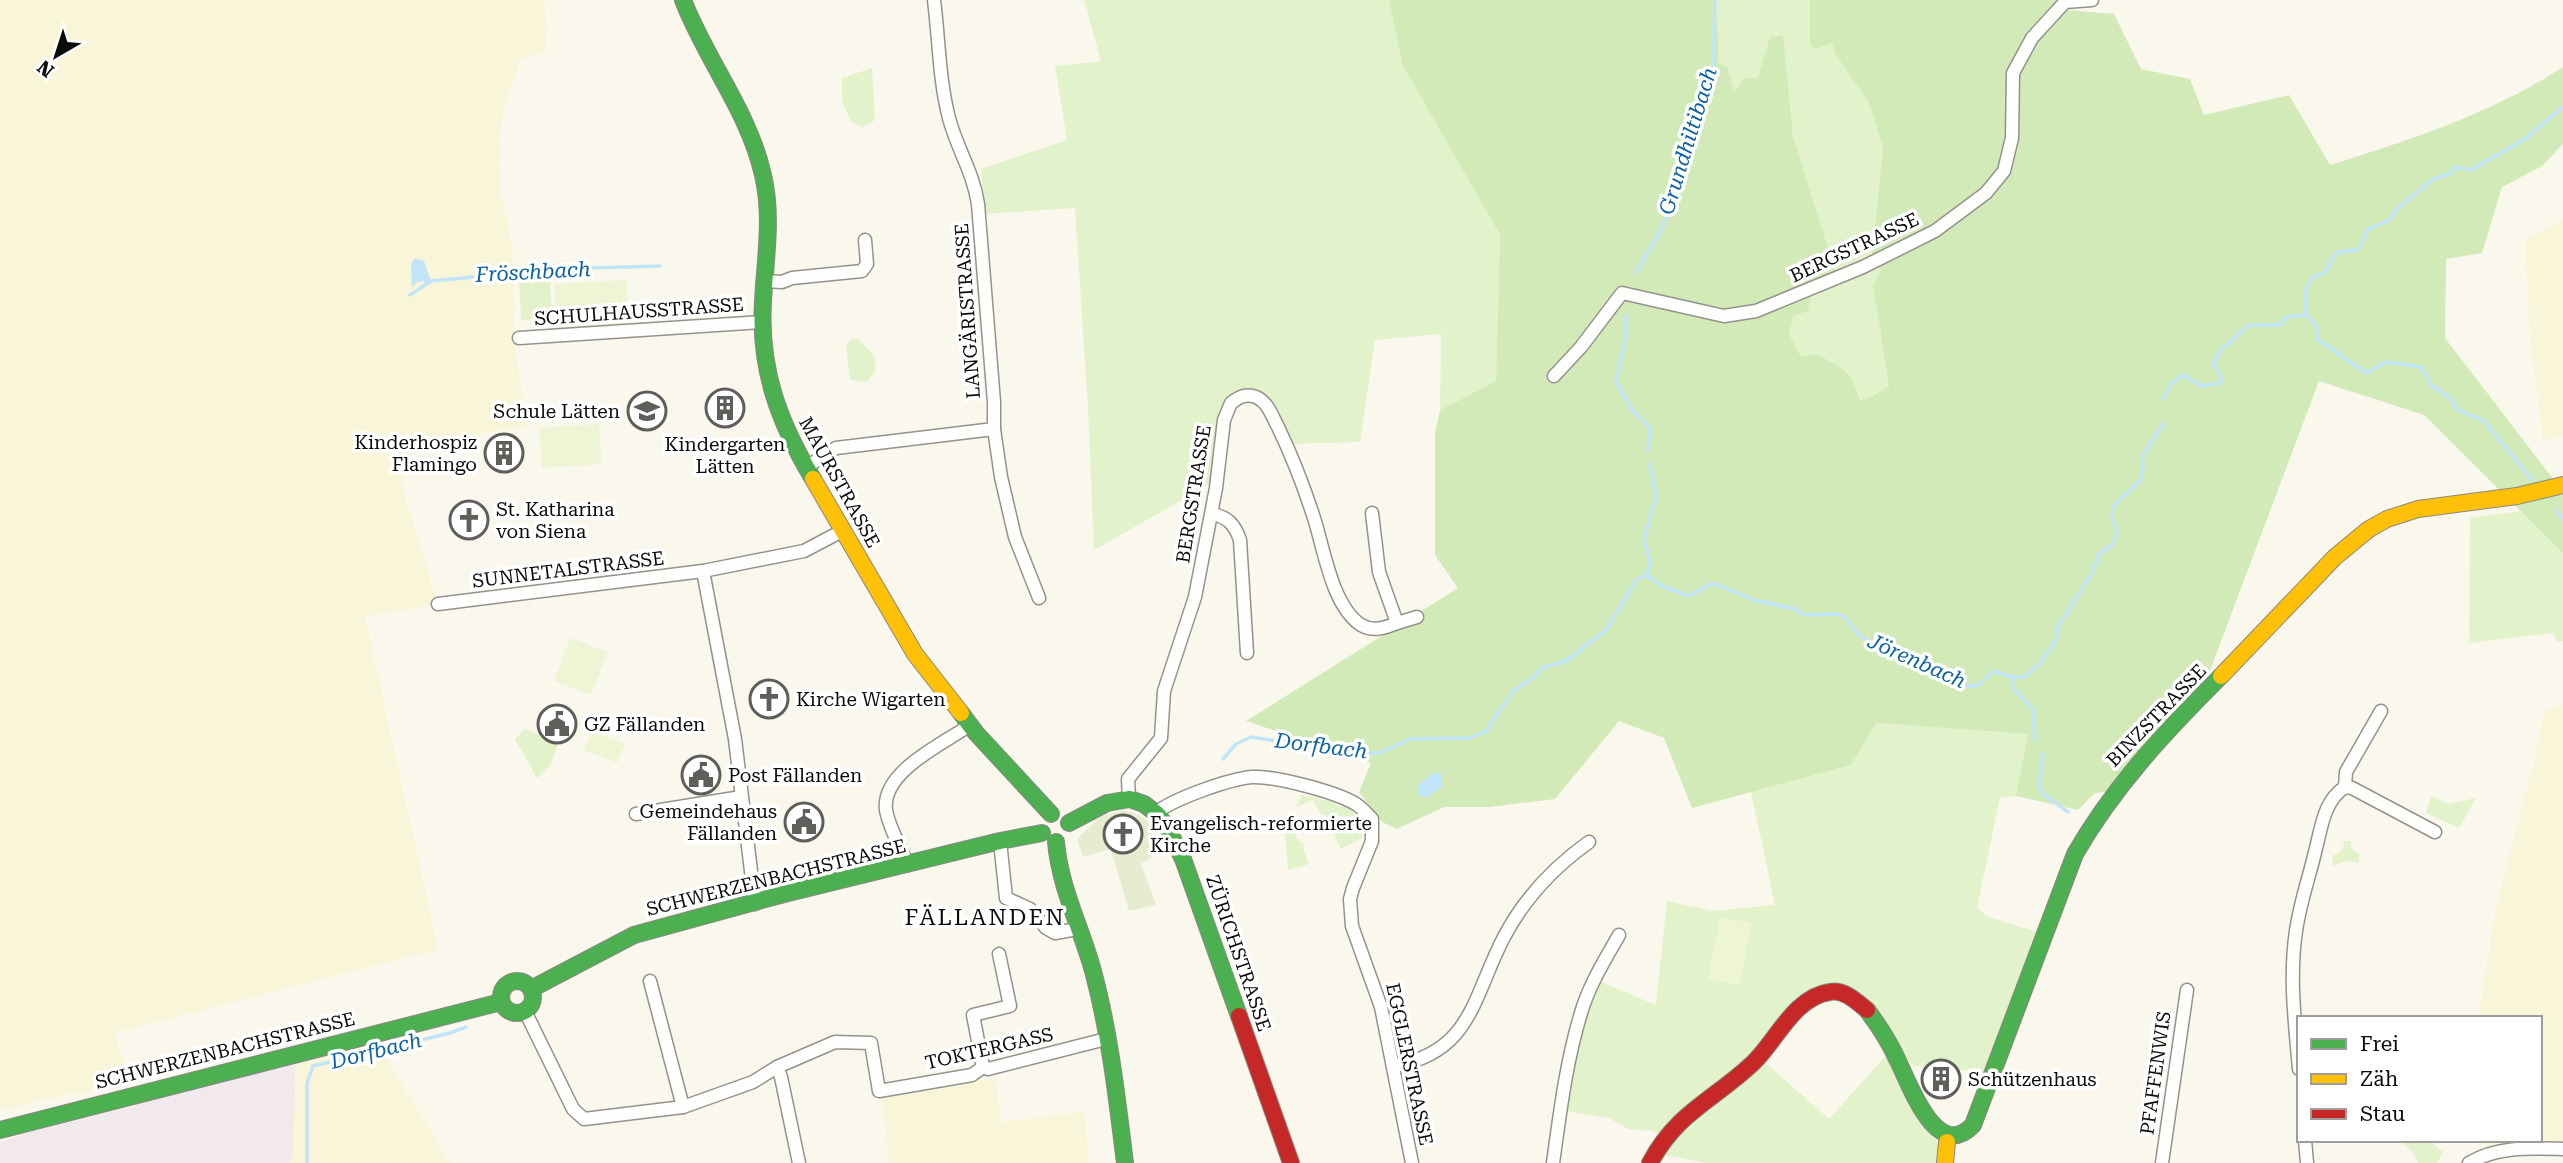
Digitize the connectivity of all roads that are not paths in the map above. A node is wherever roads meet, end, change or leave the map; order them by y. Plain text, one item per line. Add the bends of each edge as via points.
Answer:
1 (683, 0) edge
2 (934, 0) edge
3 (2092, 0) edge
4 (2071, 1) edge
5 (865, 240) dead end
6 (765, 281) junction
7 (762, 322) junction
8 (519, 338) dead end
9 (1555, 376) dead end
10 (994, 429) junction
11 (805, 468) junction
12 (2563, 485) edge
13 (1372, 513) dead end
14 (1212, 514) junction
15 (842, 531) junction
16 (703, 571) junction
17 (1039, 598) dead end
18 (438, 604) dead end
19 (1417, 617) dead end
20 (1397, 623) junction
21 (1247, 653) dead end
22 (2381, 711) dead end
23 (970, 725) junction
24 (2345, 787) junction
25 (741, 797) junction
26 (1129, 799) junction
27 (1157, 812) junction
28 (636, 814) dead end
29 (1051, 814) junction
30 (1069, 823) junction
31 (2435, 832) dead end
32 (1042, 833) junction
33 (1000, 841) junction
34 (1056, 842) junction
35 (1589, 842) dead end
36 (908, 865) junction
37 (755, 904) junction
38 (1077, 929) junction
39 (1619, 935) dead end
40 (999, 954) dead end
41 (650, 981) dead end
42 (531, 989) junction
43 (2186, 989) dead end
44 (501, 1002) junction
45 (525, 1011) junction
46 (1106, 1039) junction
47 (2297, 1048) edge
48 (1393, 1066) junction
49 (983, 1067) junction
50 (777, 1068) junction
51 (683, 1107) junction
52 (0, 1130) edge
53 (1947, 1142) junction
54 (2305, 1142) edge
55 (2563, 1149) edge
56 (799, 1163) edge
57 (1125, 1163) edge
58 (1291, 1163) edge
59 (1412, 1163) edge
60 (1553, 1163) edge
61 (1650, 1163) edge
62 (1945, 1163) edge
63 (2162, 1163) edge
64 (2307, 1163) edge
65 (2469, 1163) edge

1 - 6 main road, MAURSTRASSE via 750,135 764,175 769,217
2 - 10 street, LANGÄRISTRASSE via 947,109 972,174 978,204
3 - 4 street
4 - 9 street, BERGSTRASSE via 2032,38 2013,73 2012,138 2004,171 1986,193 1945,224 1863,267 1756,311 1724,316 1622,293
5 - 6 street via 867,264 862,271
6 - 7 main road, MAURSTRASSE
7 - 8 street, SCHULHAUSSTRASSE
7 - 11 main road, MAURSTRASSE via 776,408
10 - 11 street via 836,448
10 - 17 street, LANGÄRISTRASSE via 1010,519
11 - 15 main road, MAURSTRASSE
12 - 53 main road, BINZSTRASSE via 2419,508 2363,534 2130,772 2096,815 2075,854 1970,1130 1960,1140
13 - 20 street via 1378,572
14 - 20 street, BERGSTRASSE via 1226,410 1238,397 1255,397 1268,408 1286,444 1336,590 1349,615 1377,630
14 - 21 street via 1228,519 1240,540
14 - 26 street, BERGSTRASSE via 1195,597 1164,691 1161,738 1128,779
15 - 16 street, SUNNETALSTRASSE via 804,551
15 - 23 main road, MAURSTRASSE via 906,642
16 - 18 street, SUNNETALSTRASSE
16 - 25 street via 735,739
19 - 20 street
22 - 24 street via 2346,772
23 - 29 main road, MAURSTRASSE
23 - 36 street via 914,762 890,790 886,808
24 - 31 street
24 - 47 street via 2334,794 2318,835 2296,930 2292,995
25 - 28 street
25 - 37 street
26 - 27 main road
26 - 30 main road via 1114,800
27 - 48 street, EGGLERSTRASSE via 1168,804 1254,777 1295,784 1359,805 1372,819 1372,841 1353,888 1350,912 1381,1007
27 - 58 main road, ZÜRICHSTRASSE via 1191,878
29 - 30 main road via 1062,815
29 - 32 main road via 1042,824
30 - 34 main road via 1069,835
32 - 33 main road, SCHWERZENBACHSTRASSE
32 - 34 main road
33 - 36 main road, SCHWERZENBACHSTRASSE
33 - 38 street via 1006,898 1030,909 1055,933
34 - 38 main road via 1059,875
35 - 48 street via 1558,866 1522,908 1504,936 1461,1030 1423,1059
36 - 37 main road, SCHWERZENBACHSTRASSE
37 - 42 main road, SCHWERZENBACHSTRASSE via 634,935
38 - 46 main road via 1097,985
39 - 60 street via 1581,1012
40 - 49 street via 1010,1006 973,1015
41 - 51 street
42 - 44 main road, SCHWERZENBACHSTRASSE via 512,982 502,990
42 - 45 main road via 532,1004
43 - 63 street, PFAFFENWIS
44 - 45 main road via 508,1011
44 - 52 main road, SCHWERZENBACHSTRASSE
45 - 51 street via 573,1109 584,1119
46 - 49 street, TOKTERGASS
46 - 57 main road
48 - 59 street, EGGLERSTRASSE
49 - 50 street, TOKTERGASS via 972,1075 879,1091 871,1043 835,1042
50 - 51 street via 753,1082
50 - 56 street
53 - 61 main road via 1925,1123 1870,1012 1851,995 1831,990 1807,1002 1752,1064 1677,1122
53 - 62 main road
54 - 64 street
55 - 65 street via 2493,1152

